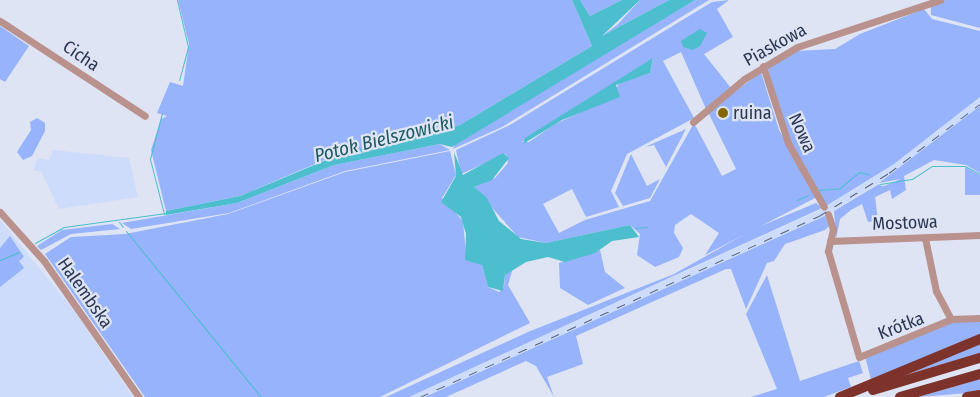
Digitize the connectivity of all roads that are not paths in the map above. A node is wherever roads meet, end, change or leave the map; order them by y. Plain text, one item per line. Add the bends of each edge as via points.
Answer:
1 (940, 0) edge
2 (0, 21) edge
3 (763, 66) junction
4 (145, 116) dead end
5 (693, 122) dead end
6 (0, 212) edge
7 (980, 235) edge
8 (925, 238) junction
9 (830, 241) junction
10 (980, 318) edge
11 (951, 319) junction
12 (980, 339) edge
13 (859, 357) joint
14 (980, 358) edge
15 (980, 374) edge
16 (980, 395) edge
17 (139, 397) edge
18 (840, 397) edge
19 (848, 397) edge
20 (900, 397) edge
21 (967, 397) edge

1 - 3 street, Piaskowa via 896,18 809,41
2 - 4 street, Cicha
3 - 5 street, Piaskowa
3 - 9 street, Nowa via 788,144 826,210
6 - 17 street, Halembska via 31,246
7 - 8 street, Mostowa
8 - 9 street, Mostowa
8 - 11 street via 936,290
9 - 13 street, Nowa via 828,250
10 - 11 street
11 - 13 street, Krótka
12 - 18 highway
14 - 19 highway
15 - 20 highway
16 - 21 highway

